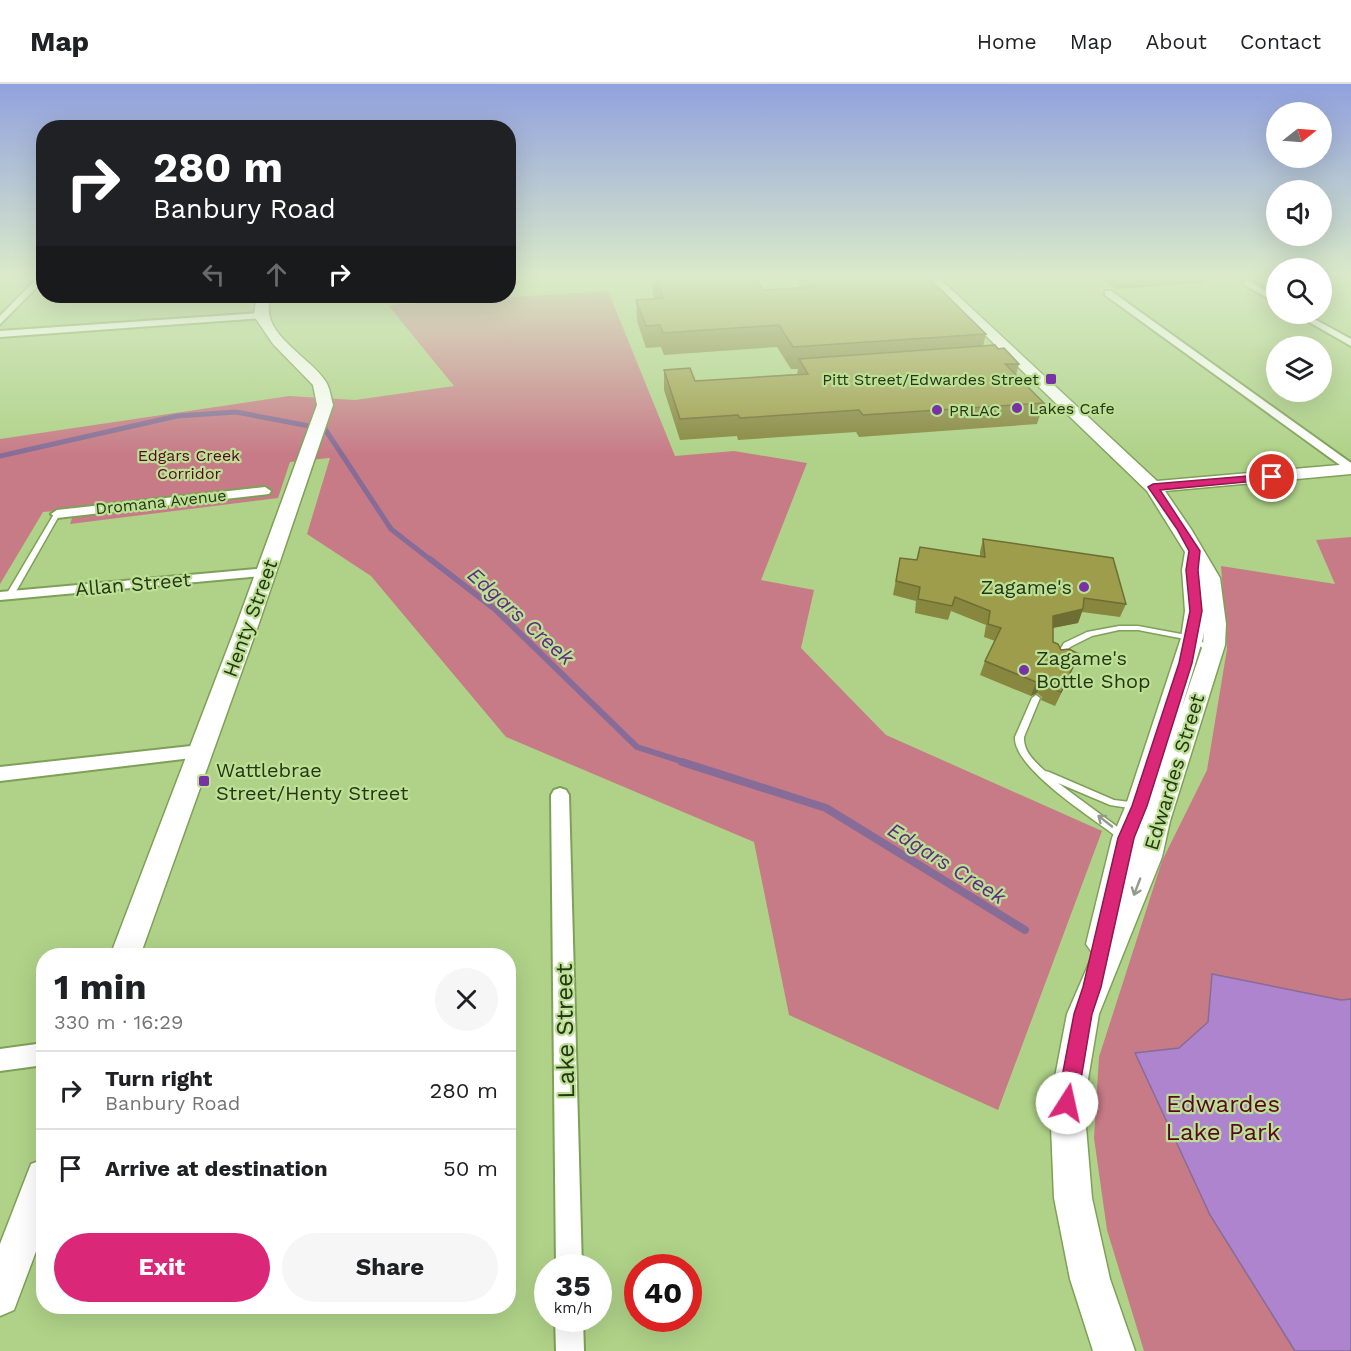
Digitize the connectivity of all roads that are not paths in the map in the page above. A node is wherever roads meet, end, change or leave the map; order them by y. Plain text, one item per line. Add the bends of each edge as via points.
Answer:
1 (275, 337) edge
2 (995, 337) edge
3 (1169, 337) edge
4 (1018, 359) junction
5 (1001, 360) edge
6 (1351, 469) edge
7 (1153, 487) junction
8 (265, 490) dead end
9 (57, 514) joint
10 (267, 572) junction
11 (5, 595) edge
12 (1202, 644) junction
13 (1058, 660) edge
14 (1036, 698) dead end
15 (200, 751) junction
16 (1032, 767) junction
17 (0, 774) edge
18 (560, 795) dead end
19 (1143, 826) junction
20 (128, 948) edge
21 (36, 1055) edge
22 (0, 1060) edge
23 (36, 1199) edge
24 (569, 1254) edge
25 (0, 1296) edge
26 (569, 1332) edge
27 (570, 1351) edge
28 (1114, 1351) edge

1 - 10 street, Henty Street via 320,384 325,405
2 - 4 street, Edwardes Street
3 - 6 street
4 - 5 street
4 - 7 street, Edwardes Street
6 - 7 street
7 - 12 street, Edwardes Street via 1210,578 1215,624
8 - 9 street, Dromana Avenue
9 - 11 lane
10 - 11 street, Allan Street
10 - 15 street, Henty Street
12 - 13 lane via 1138,628 1119,628 1090,634 1067,645
12 - 19 street, Edwardes Street
14 - 16 lane via 1018,739
15 - 17 street
15 - 20 street, Henty Street
19 -> 16 lane
16 - 19 lane via 1113,803
18 - 24 street, Lake Street
19 - 28 street, Edwardes Street via 1149,857 1092,987 1083,1014 1067,1103 1073,1198 1090,1279
21 - 22 street
23 - 25 street
26 - 27 street

